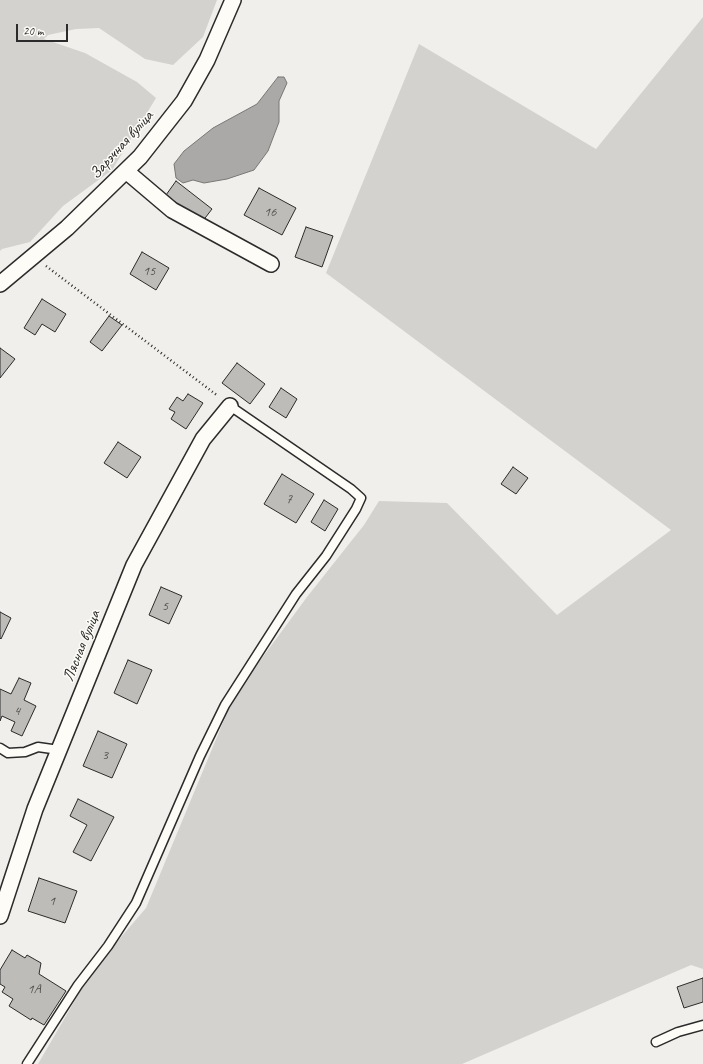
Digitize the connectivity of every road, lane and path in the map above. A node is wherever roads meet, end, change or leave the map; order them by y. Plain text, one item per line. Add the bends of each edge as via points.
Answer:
1 (233, 0) edge
2 (126, 171) junction
3 (33, 256) junction
4 (271, 264) dead end
5 (0, 284) edge
6 (230, 406) junction
7 (0, 748) edge
8 (59, 750) junction
9 (0, 916) edge
10 (703, 1025) edge
11 (656, 1042) dead end
12 (27, 1064) edge

1 - 2 street, Зарэчная вуліца via 207,60 184,100
2 - 3 street, Зарэчная вуліца via 67,228
2 - 4 street via 172,210
3 - 5 street, Зарэчная вуліца
3 - 6 path
6 - 8 street, Лясная вуліца via 203,439 134,565
6 - 12 lane via 361,498 326,556 296,594 225,705 136,903 78,985
7 - 8 lane via 8,753 25,752 38,747
8 - 9 street, Лясная вуліца via 35,809
10 - 11 lane

